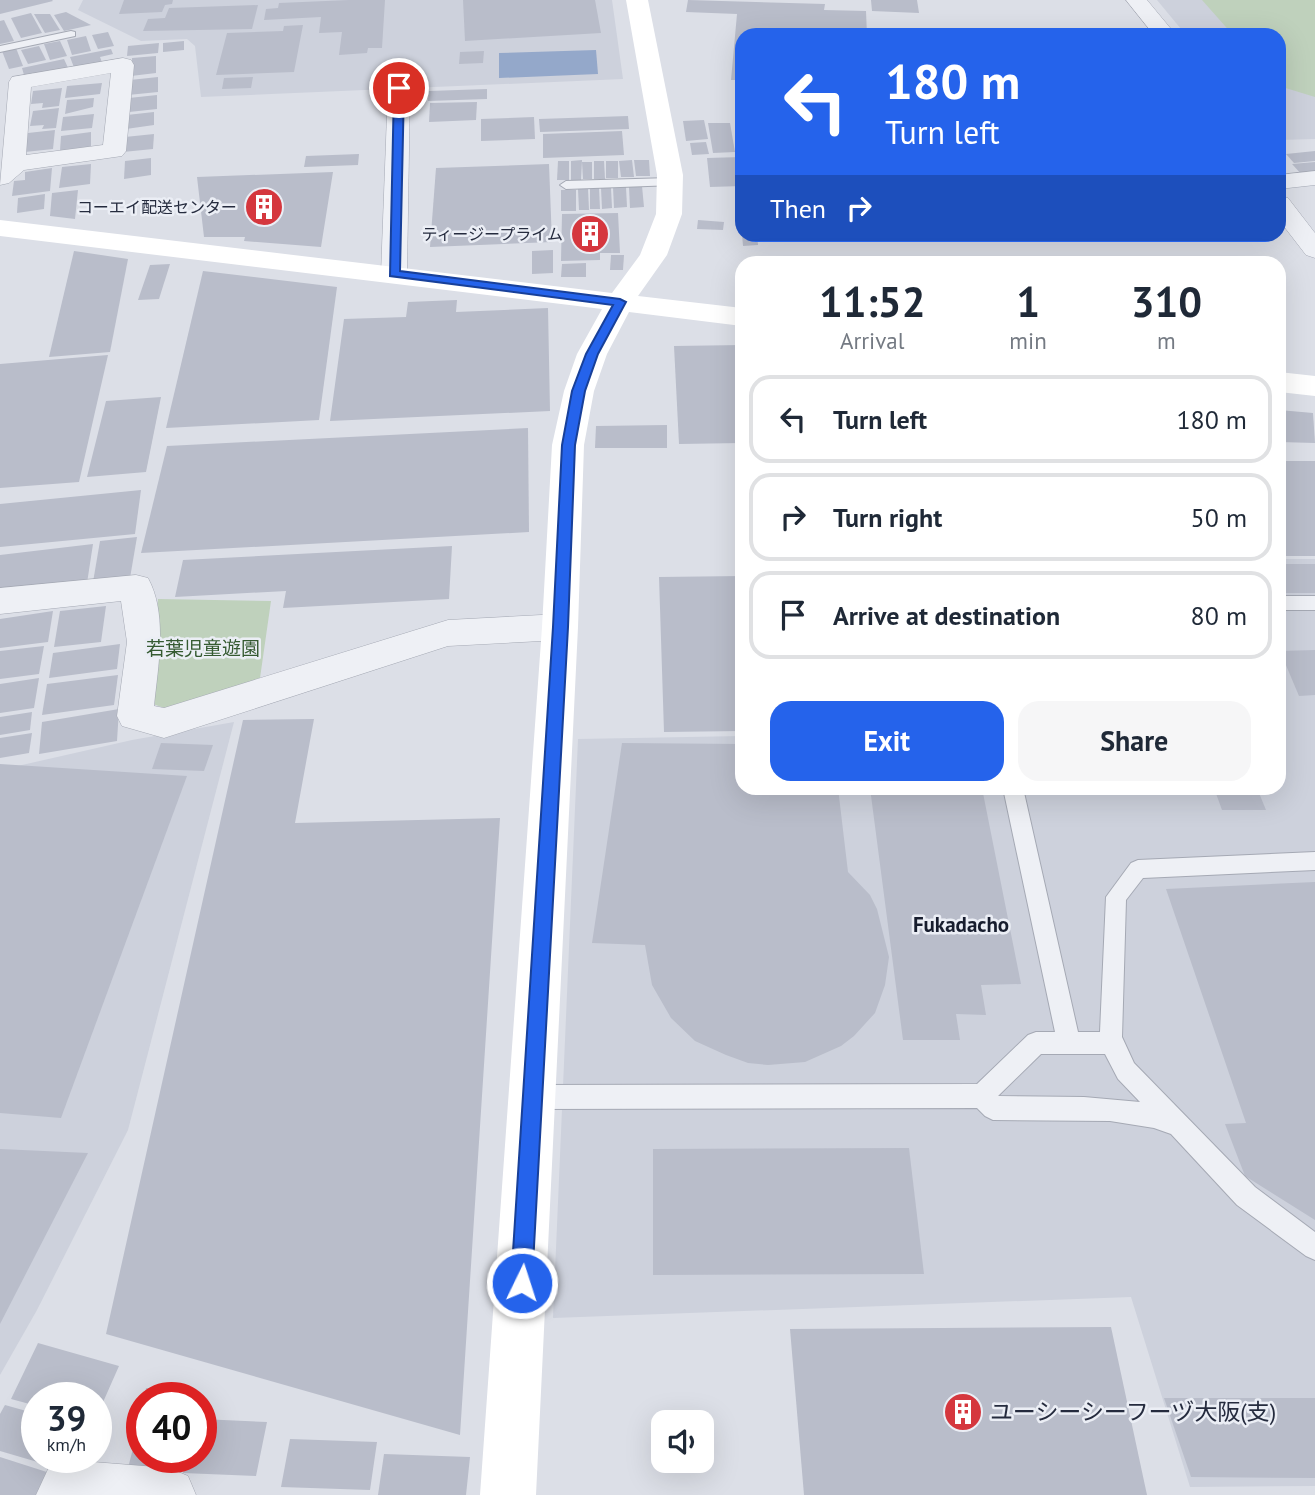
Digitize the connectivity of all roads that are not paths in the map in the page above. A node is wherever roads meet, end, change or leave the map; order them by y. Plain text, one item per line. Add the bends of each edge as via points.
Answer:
1 (637, 0) edge
2 (1136, 0) edge
3 (1159, 28) edge
4 (71, 34) dead end
5 (0, 49) edge
6 (399, 88) dead end
7 (7, 171) edge
8 (1315, 178) edge
9 (670, 181) junction
10 (1286, 181) edge
11 (566, 185) dead end
12 (1286, 212) edge
13 (0, 228) edge
14 (1315, 250) edge
15 (394, 274) junction
16 (620, 302) junction
17 (735, 316) edge
18 (1286, 383) edge
19 (1315, 386) edge
20 (0, 601) edge
21 (1286, 603) edge
22 (1315, 603) edge
23 (561, 627) junction
24 (1015, 795) edge
25 (1315, 861) edge
26 (1069, 1043) junction
27 (1113, 1043) junction
28 (982, 1096) junction
29 (533, 1097) junction
30 (1200, 1146) junction
31 (1315, 1247) edge
32 (63, 1495) edge
33 (169, 1495) edge
34 (508, 1495) edge

1 - 9 street
2 - 3 street
4 - 5 lane
6 - 15 street
7 - 7 street via 20,82 123,65 114,151
8 - 10 street
9 - 11 lane
9 - 16 street via 668,214 653,255
12 - 14 street
13 - 15 street
15 - 16 street
16 - 17 street
16 - 23 street via 588,366 568,445
18 - 19 street
20 - 23 street via 136,587 144,642 135,716 164,723 448,633
21 - 22 lane
23 - 29 street
24 - 26 lane
25 - 27 lane via 1144,867 1133,873 1116,897 1110,1007
26 - 27 lane
26 - 28 lane via 1035,1043
27 - 30 lane via 1126,1071
28 - 29 lane
28 - 30 lane via 993,1108 1148,1113 1172,1124
29 - 34 street
30 - 31 lane via 1246,1196
32 - 33 street via 68,1486

